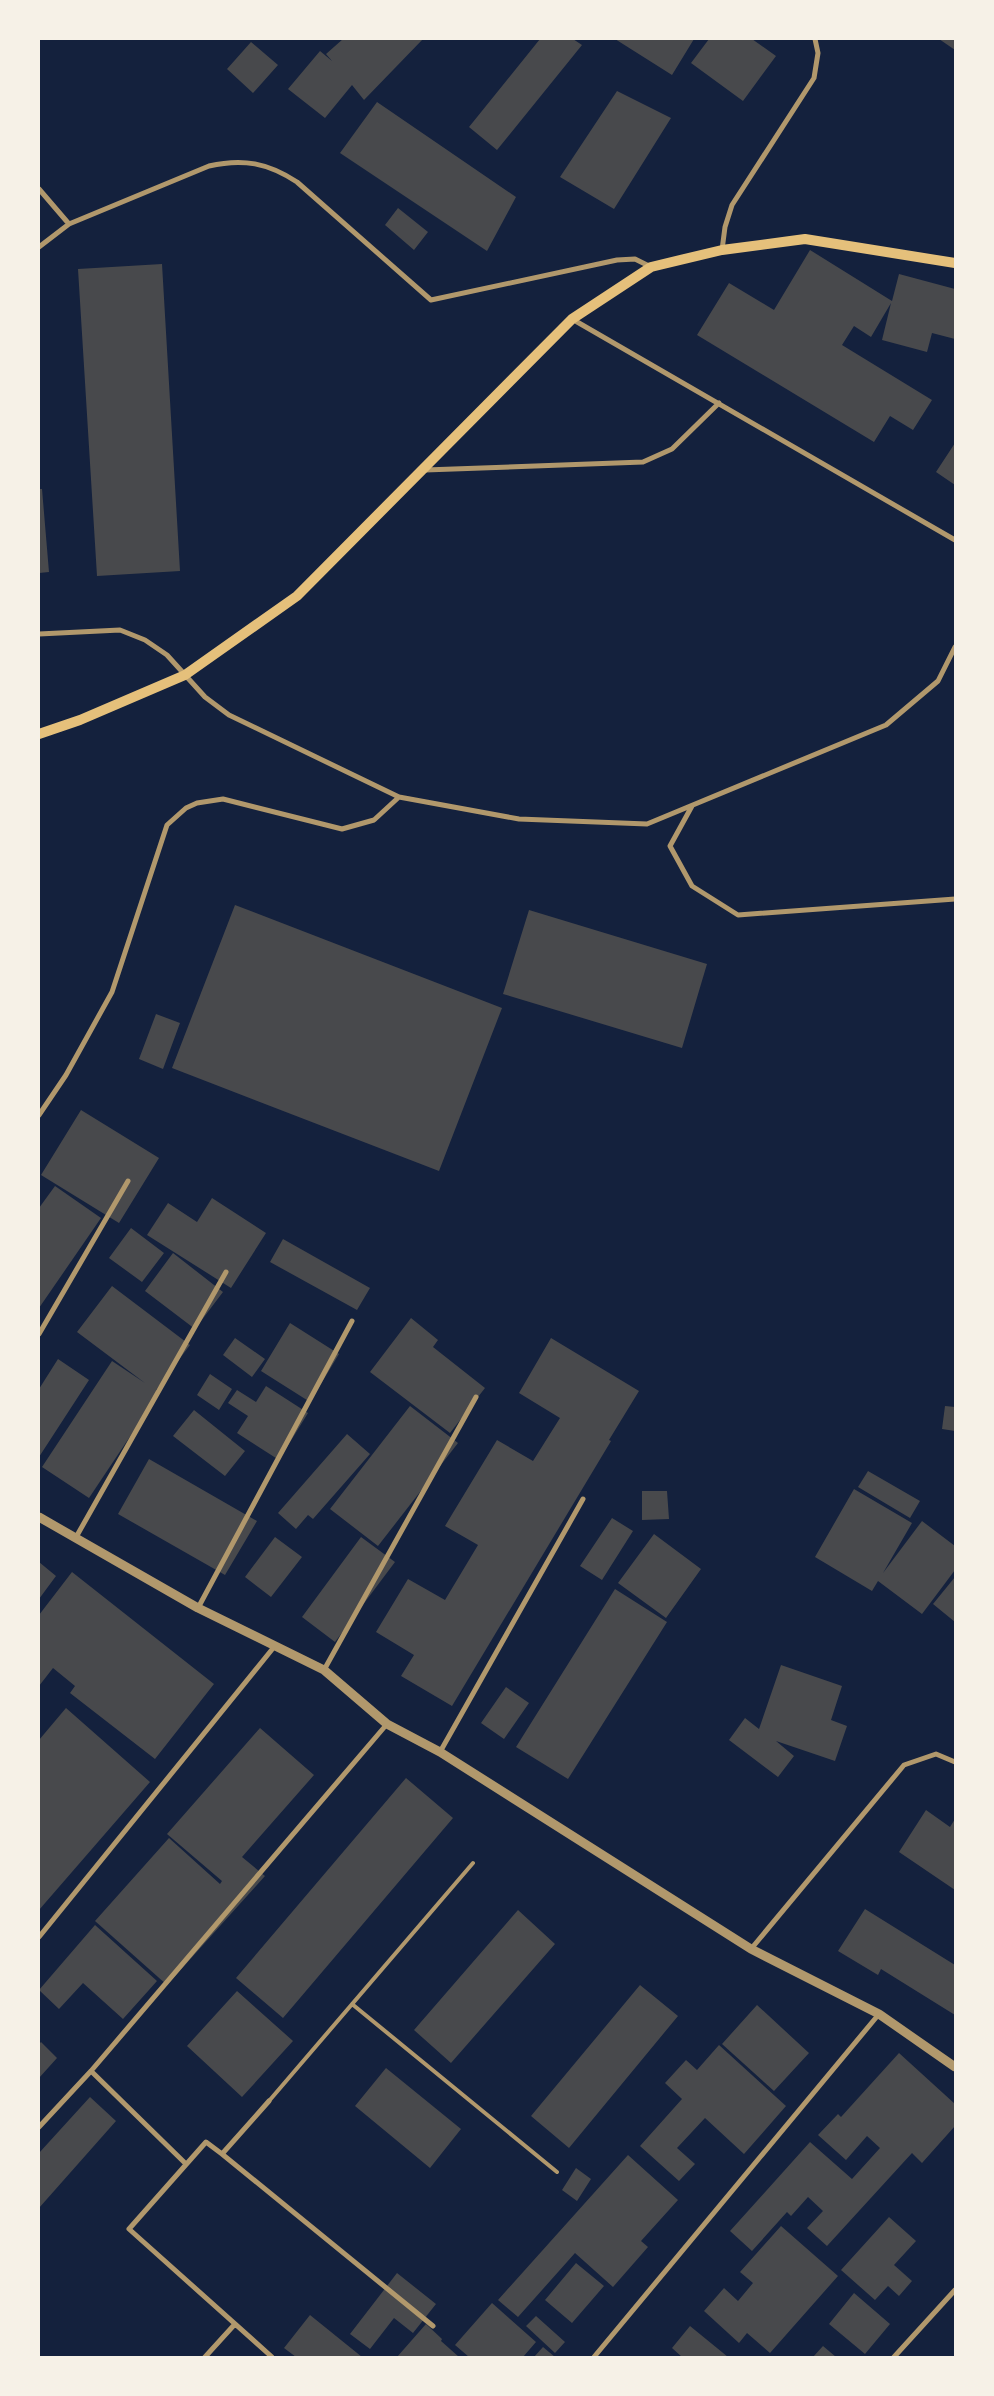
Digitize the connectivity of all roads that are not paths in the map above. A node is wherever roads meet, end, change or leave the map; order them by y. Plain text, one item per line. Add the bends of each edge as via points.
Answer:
1 (815, 39) edge
2 (39, 189) edge
3 (69, 224) junction
4 (39, 247) edge
5 (722, 250) junction
6 (955, 262) edge
7 (651, 267) junction
8 (572, 319) junction
9 (719, 404) junction
10 (424, 470) junction
11 (955, 540) edge
12 (39, 634) edge
13 (955, 647) edge
14 (185, 675) junction
15 (39, 734) edge
16 (399, 797) junction
17 (692, 805) junction
18 (955, 899) edge
19 (39, 1115) edge
20 (128, 1181) dead end
21 (226, 1272) dead end
22 (352, 1321) dead end
23 (39, 1334) edge
24 (476, 1397) dead end
25 (582, 1499) dead end
26 (39, 1517) edge
27 (75, 1539) junction
28 (198, 1608) junction
29 (274, 1647) junction
30 (324, 1670) junction
31 (387, 1724) junction
32 (440, 1752) junction
33 (955, 1762) edge
34 (473, 1863) dead end
35 (39, 1938) edge
36 (751, 1949) junction
37 (352, 2004) junction
38 (879, 2014) junction
39 (955, 2067) edge
40 (91, 2071) junction
41 (269, 2101) joint
42 (39, 2127) edge
43 (222, 2154) junction
44 (186, 2164) junction
45 (557, 2172) dead end
46 (955, 2290) edge
47 (235, 2324) junction
48 (433, 2326) dead end
49 (205, 2357) edge
50 (272, 2357) edge
51 (594, 2357) edge
52 (894, 2357) edge

1 - 5 street via 818,53 814,78 732,205
2 - 3 street
3 - 4 street
3 - 7 street via 209,166 246,161 264,164 297,182 431,300 626,259 635,259
5 - 6 main road via 805,239
5 - 7 main road
7 - 8 main road
8 - 9 street
8 - 10 main road
9 - 10 street via 672,449 642,462
9 - 11 street
10 - 14 main road via 297,596
12 - 14 street via 120,630 145,640 167,655
13 - 17 street via 938,682 886,725
14 - 15 main road
14 - 16 street via 205,697 229,715
16 - 17 street via 519,819 646,824
16 - 19 street via 374,820 342,829 223,799 197,803 176,816 167,825 112,992 66,1076
17 - 18 street via 670,846 692,886 738,915
20 - 23 street
21 - 27 street
22 - 28 street
24 - 30 street
25 - 32 street
26 - 27 street
27 - 28 street
28 - 29 street
29 - 30 street
29 - 35 street
30 - 31 street
31 - 32 street
31 - 40 street
32 - 36 street
33 - 36 street via 936,1754 904,1765
34 - 37 lane
36 - 38 street
37 - 41 lane
37 - 45 lane
38 - 39 street
38 - 51 street
40 - 42 street
40 - 44 street
41 - 43 street
43 - 44 street via 206,2142
43 - 48 street
44 - 47 street via 129,2228
46 - 52 street
47 - 49 street
47 - 50 street

